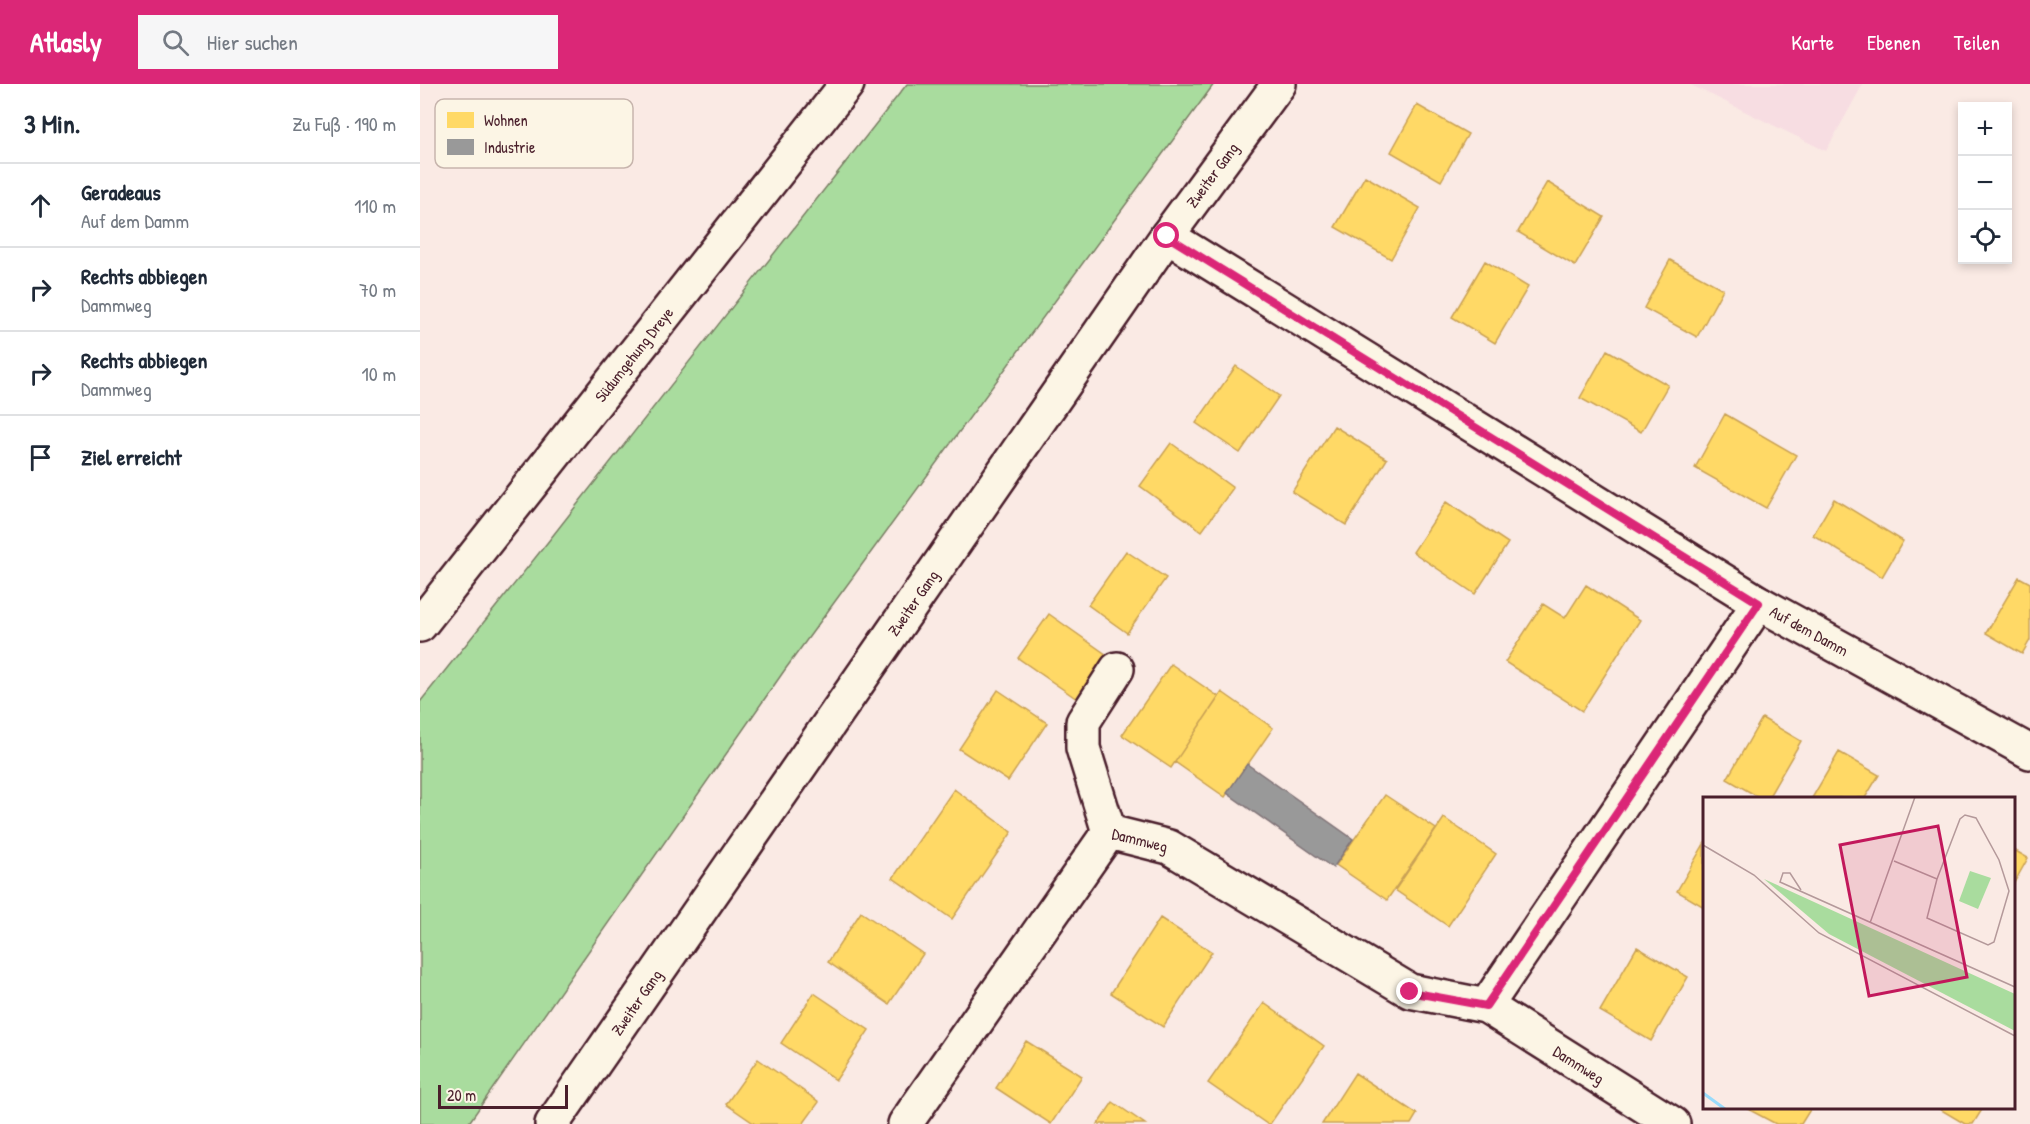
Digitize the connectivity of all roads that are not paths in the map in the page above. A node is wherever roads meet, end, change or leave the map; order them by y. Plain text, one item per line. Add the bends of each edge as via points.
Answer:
1 (847, 84) edge
2 (1279, 84) edge
3 (1167, 236) junction
4 (1759, 603) junction
5 (420, 625) edge
6 (1117, 669) dead end
7 (2030, 752) edge
8 (1109, 832) junction
9 (1486, 1006) junction
10 (552, 1124) edge
11 (905, 1124) edge
12 (1673, 1124) edge

1 - 5 street, Südumgehung Dreye
2 - 3 street, Zweiter Gang
3 - 4 street, Auf dem Damm
3 - 10 street, Zweiter Gang
4 - 7 street, Auf dem Damm
4 - 9 street
6 - 8 street via 1083,722 1083,748
8 - 9 street, Dammweg via 1169,847 1410,992
8 - 11 street, Dammweg
9 - 12 street, Dammweg

